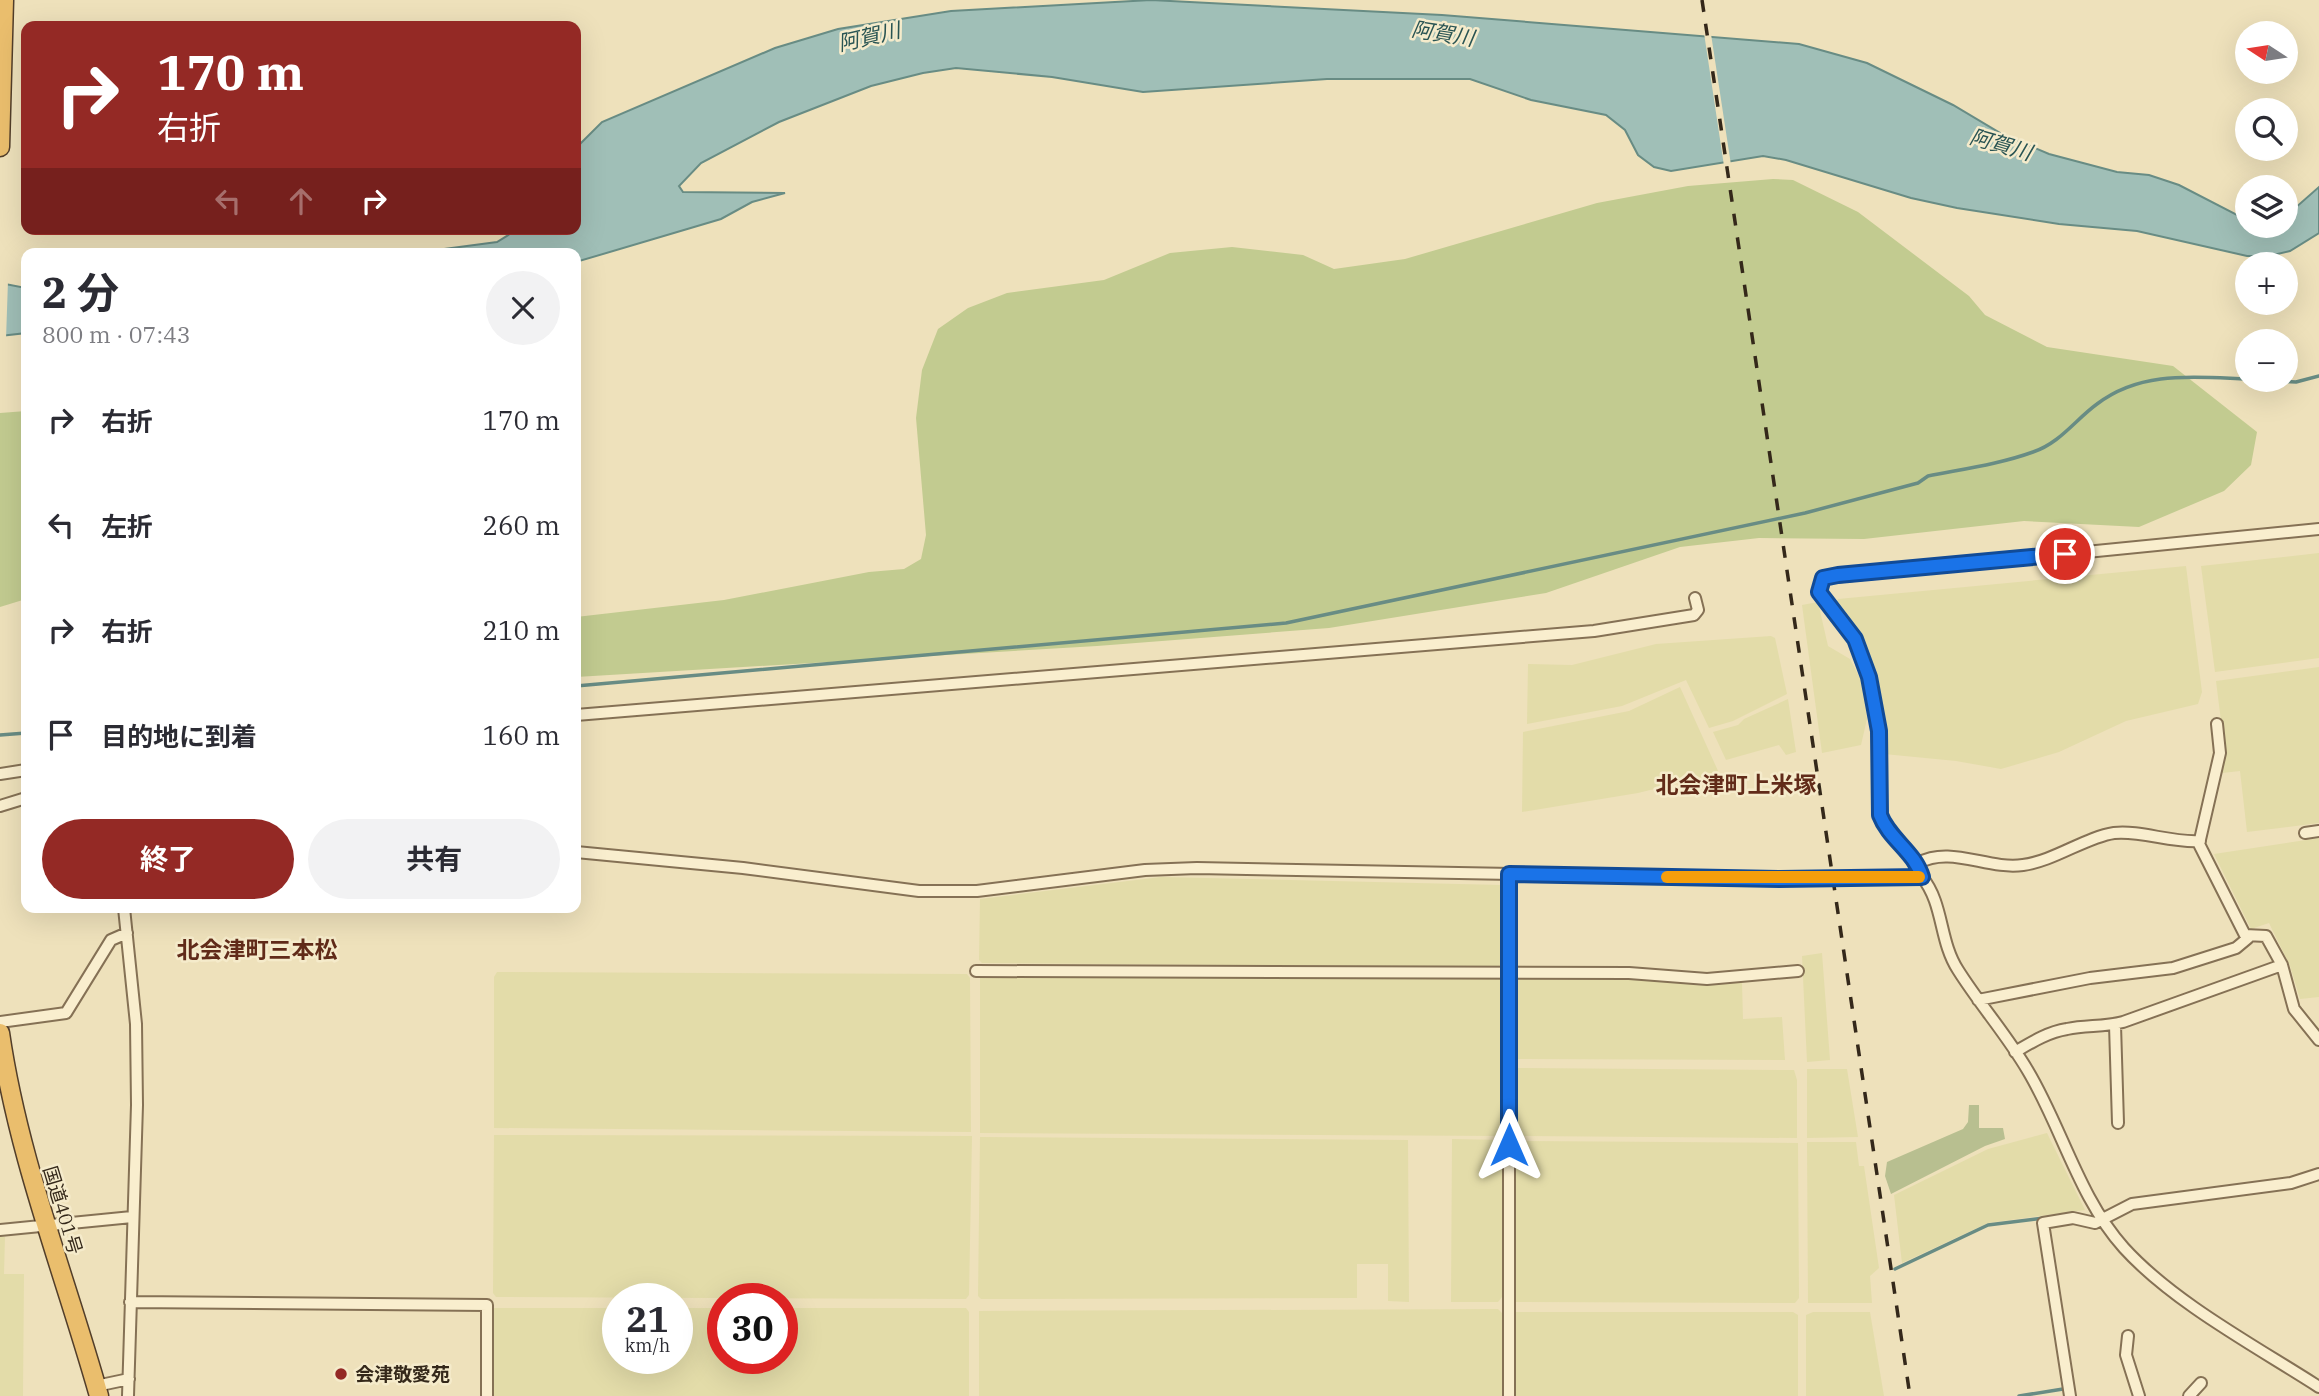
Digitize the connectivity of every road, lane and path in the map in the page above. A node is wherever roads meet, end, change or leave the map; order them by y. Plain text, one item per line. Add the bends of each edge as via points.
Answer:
1 (4, 0) edge
2 (0, 147) edge
3 (2319, 529) edge
4 (1695, 598) dead end
5 (581, 715) edge
6 (2217, 724) dead end
7 (21, 771) edge
8 (0, 775) edge
9 (21, 800) edge
10 (0, 806) edge
11 (2319, 831) edge
12 (2305, 833) dead end
13 (2200, 841) junction
14 (581, 852) edge
15 (1918, 863) junction
16 (1509, 874) junction
17 (1922, 877) junction
18 (125, 913) edge
19 (127, 933) junction
20 (2248, 938) junction
21 (2282, 965) junction
22 (976, 971) dead end
23 (1509, 971) junction
24 (1798, 971) dead end
25 (1978, 1000) junction
26 (0, 1022) edge
27 (2115, 1025) junction
28 (0, 1033) edge
29 (2319, 1040) edge
30 (2015, 1052) junction
31 (2118, 1123) dead end
32 (2319, 1174) edge
33 (132, 1217) junction
34 (2104, 1220) junction
35 (46, 1224) junction
36 (0, 1230) edge
37 (131, 1303) junction
38 (2129, 1336) dead end
39 (129, 1379) junction
40 (2201, 1383) dead end
41 (2318, 1387) edge
42 (98, 1391) edge
43 (128, 1396) edge
44 (487, 1396) edge
45 (1509, 1396) edge
46 (2070, 1396) edge
47 (2139, 1396) edge
48 (2189, 1396) edge
49 (2308, 1396) edge

1 - 2 highway
3 - 15 street via 1823,578 1819,592 1855,639 1875,701 1880,815
4 - 5 street via 1698,610 1694,615 1594,631
6 - 13 street via 2220,752
7 - 8 street
9 - 10 street
11 - 12 street
13 - 15 street via 2176,843 2115,833 2025,865 1942,855
13 - 20 street
14 - 16 street via 919,891 977,891 1197,868
15 - 17 street
16 - 17 street
16 - 23 street
17 - 25 street via 1932,888 1950,958
18 - 19 street
19 - 26 street via 111,940 66,1013
19 - 33 street via 136,1024
20 - 21 street via 2266,936
20 - 25 street via 2236,948 2165,970 2090,978
21 - 27 street
21 - 29 street via 2294,1009
22 - 23 street
23 - 24 street via 1707,979
23 - 45 street
25 - 30 street
27 - 30 street via 2067,1029
27 - 31 street
28 - 35 highway, 国道401号 via 16,1121
30 - 34 street
32 - 34 street via 2291,1183 2132,1204
33 - 35 street
33 - 37 street
34 - 41 street via 2125,1249 2183,1299
34 - 46 street via 2095,1223 2073,1218 2043,1223
35 - 36 street
35 - 42 highway, 国道401号
37 - 39 street
37 - 44 street via 487,1305
38 - 47 street via 2126,1355
39 - 42 street
39 - 43 street
40 - 48 street
41 - 49 street

